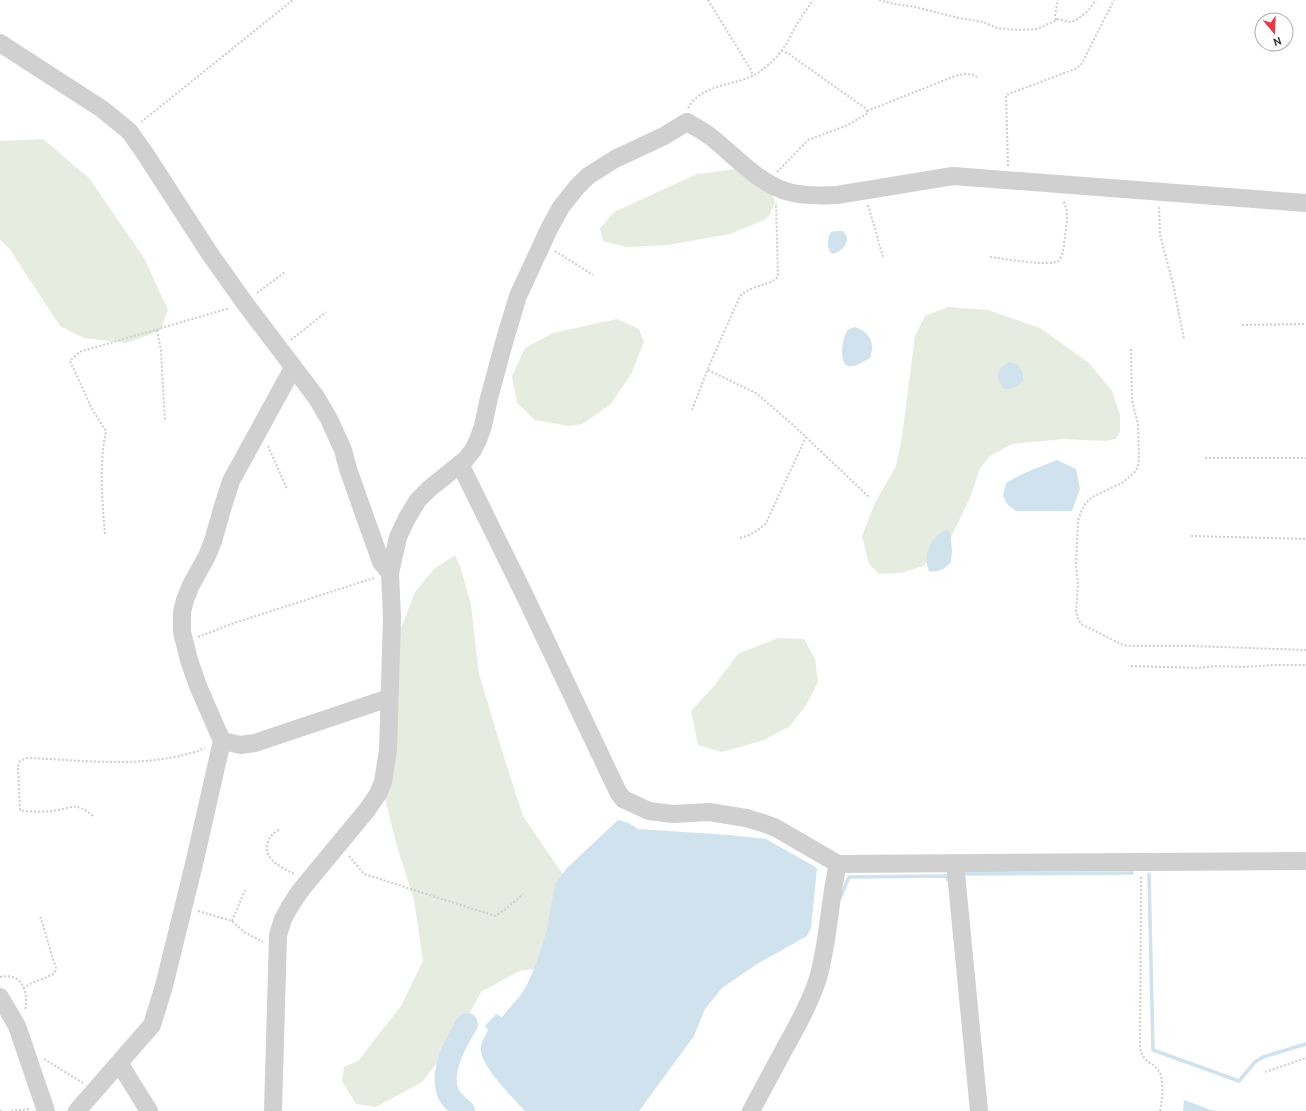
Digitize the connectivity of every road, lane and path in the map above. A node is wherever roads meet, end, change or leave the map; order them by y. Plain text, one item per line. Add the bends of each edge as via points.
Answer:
1 (293, 0) edge
2 (708, 0) edge
3 (812, 0) edge
4 (879, 0) edge
5 (1058, 0) edge
6 (1096, 0) edge
7 (1114, 0) edge
8 (1056, 20) junction
9 (0, 43) edge
10 (782, 51) junction
11 (753, 76) junction
12 (977, 77) dead end
13 (867, 111) junction
14 (687, 122) junction
15 (129, 131) junction
16 (1008, 181) junction
17 (1059, 185) junction
18 (775, 186) junction
19 (865, 190) junction
20 (1158, 191) junction
21 (1306, 203) edge
22 (542, 243) junction
23 (883, 257) dead end
24 (990, 257) dead end
25 (285, 272) dead end
26 (593, 275) dead end
27 (244, 302) junction
28 (326, 312) dead end
29 (1306, 324) edge
30 (1242, 325) dead end
31 (157, 330) junction
32 (1184, 339) dead end
33 (279, 349) junction
34 (1131, 349) dead end
35 (293, 368) junction
36 (708, 370) junction
37 (692, 410) dead end
38 (165, 422) dead end
39 (259, 430) junction
40 (806, 437) junction
41 (1205, 458) dead end
42 (1306, 458) edge
43 (460, 464) junction
44 (287, 489) dead end
45 (870, 498) dead end
46 (105, 534) dead end
47 (1191, 536) dead end
48 (740, 538) dead end
49 (1306, 539) edge
50 (390, 573) junction
51 (184, 642) junction
52 (1306, 650) edge
53 (1306, 665) edge
54 (1131, 666) dead end
55 (389, 698) junction
56 (222, 741) junction
57 (94, 816) dead end
58 (279, 830) dead end
59 (339, 844) junction
60 (1142, 861) junction
61 (1306, 861) edge
62 (838, 864) junction
63 (955, 864) junction
64 (309, 881) junction
65 (245, 890) dead end
66 (523, 894) dead end
67 (183, 907) junction
68 (40, 916) dead end
69 (232, 921) junction
70 (278, 946) junction
71 (0, 977) edge
72 (23, 988) junction
73 (0, 997) edge
74 (18, 1026) junction
75 (1306, 1058) edge
76 (30, 1062) junction
77 (118, 1064) junction
78 (1265, 1072) dead end
79 (94, 1090) junction
80 (46, 1108) edge
81 (10, 1111) edge
82 (77, 1111) edge
83 (149, 1111) edge
84 (274, 1111) edge
85 (751, 1111) edge
86 (979, 1111) edge
87 (1160, 1111) edge

1 - 15 path
2 - 11 path
3 - 10 path
4 - 8 path via 983,22 997,28 1037,29
5 - 8 path
6 - 8 path via 1088,11 1075,21
7 - 16 path via 1081,65 1006,95
9 - 15 street via 102,109
10 - 11 path
10 - 13 path
11 - 14 path via 715,87 697,97 686,111
12 - 13 path via 970,73 955,76
13 - 18 path via 868,113 848,125 808,140 775,174
14 - 18 street via 709,135 754,173
14 - 22 street via 588,176 561,207
15 - 27 street
16 - 17 street
16 - 19 street via 953,176
17 - 20 street
17 - 24 path via 1068,216 1059,260 1053,263 1038,263
18 - 19 street via 784,191 818,196
18 - 36 path via 778,277 770,283 750,288 740,296
19 - 23 path via 870,217
20 - 21 street
20 - 32 path via 1160,235 1174,284
22 - 26 path
22 - 43 street via 518,296 483,426 473,450
25 - 27 path
27 - 31 path
27 - 33 street
28 - 33 path
29 - 30 path
31 - 38 path via 161,351
31 - 46 path via 79,352 70,361 92,409 106,431 103,448
33 - 35 street
34 - 52 path via 1132,401 1138,424 1138,466 1122,483 1092,497 1081,512 1078,521 1076,565 1078,619 1081,624 1132,646
35 - 39 street
35 - 50 street via 330,419 381,562
36 - 37 path
36 - 40 path via 756,393
39 - 44 path
39 - 51 street via 231,481 208,556 185,600 182,612
40 - 45 path
40 - 48 path via 766,523 760,530
41 - 42 path
43 - 50 street via 418,500 398,538
43 - 62 street via 623,799 649,811 673,814 710,812 746,818 776,828
47 - 49 path
50 - 51 path
50 - 55 street via 392,618
51 - 56 street via 198,686
53 - 54 path via 1198,668
55 - 56 street via 255,743 241,745
55 - 59 street via 388,750 383,782 367,810
56 - 57 path via 189,754 162,759 111,761 26,758 20,761 20,810 51,811 72,806 86,810
56 - 67 street
58 - 64 path via 270,837 268,844 267,851 271,859 280,867
59 - 64 street
59 - 66 path via 364,874 495,916
60 - 61 street
60 - 63 street
60 - 87 path via 1140,1048 1144,1059 1160,1073
62 - 63 street
62 - 85 street via 818,978 803,1015
63 - 86 street
64 - 70 street via 283,919 278,935
65 - 69 path
67 - 69 path
67 - 77 street via 152,1025
68 - 72 path via 56,968 54,974
69 - 70 path via 244,932 266,944
70 - 84 street
71 - 72 path via 20,980
72 - 74 path via 26,1008
73 - 74 street
74 - 76 street
75 - 78 path
76 - 79 path via 42,1058
76 - 80 street
77 - 79 street
77 - 83 street
79 - 82 street
80 - 81 path

